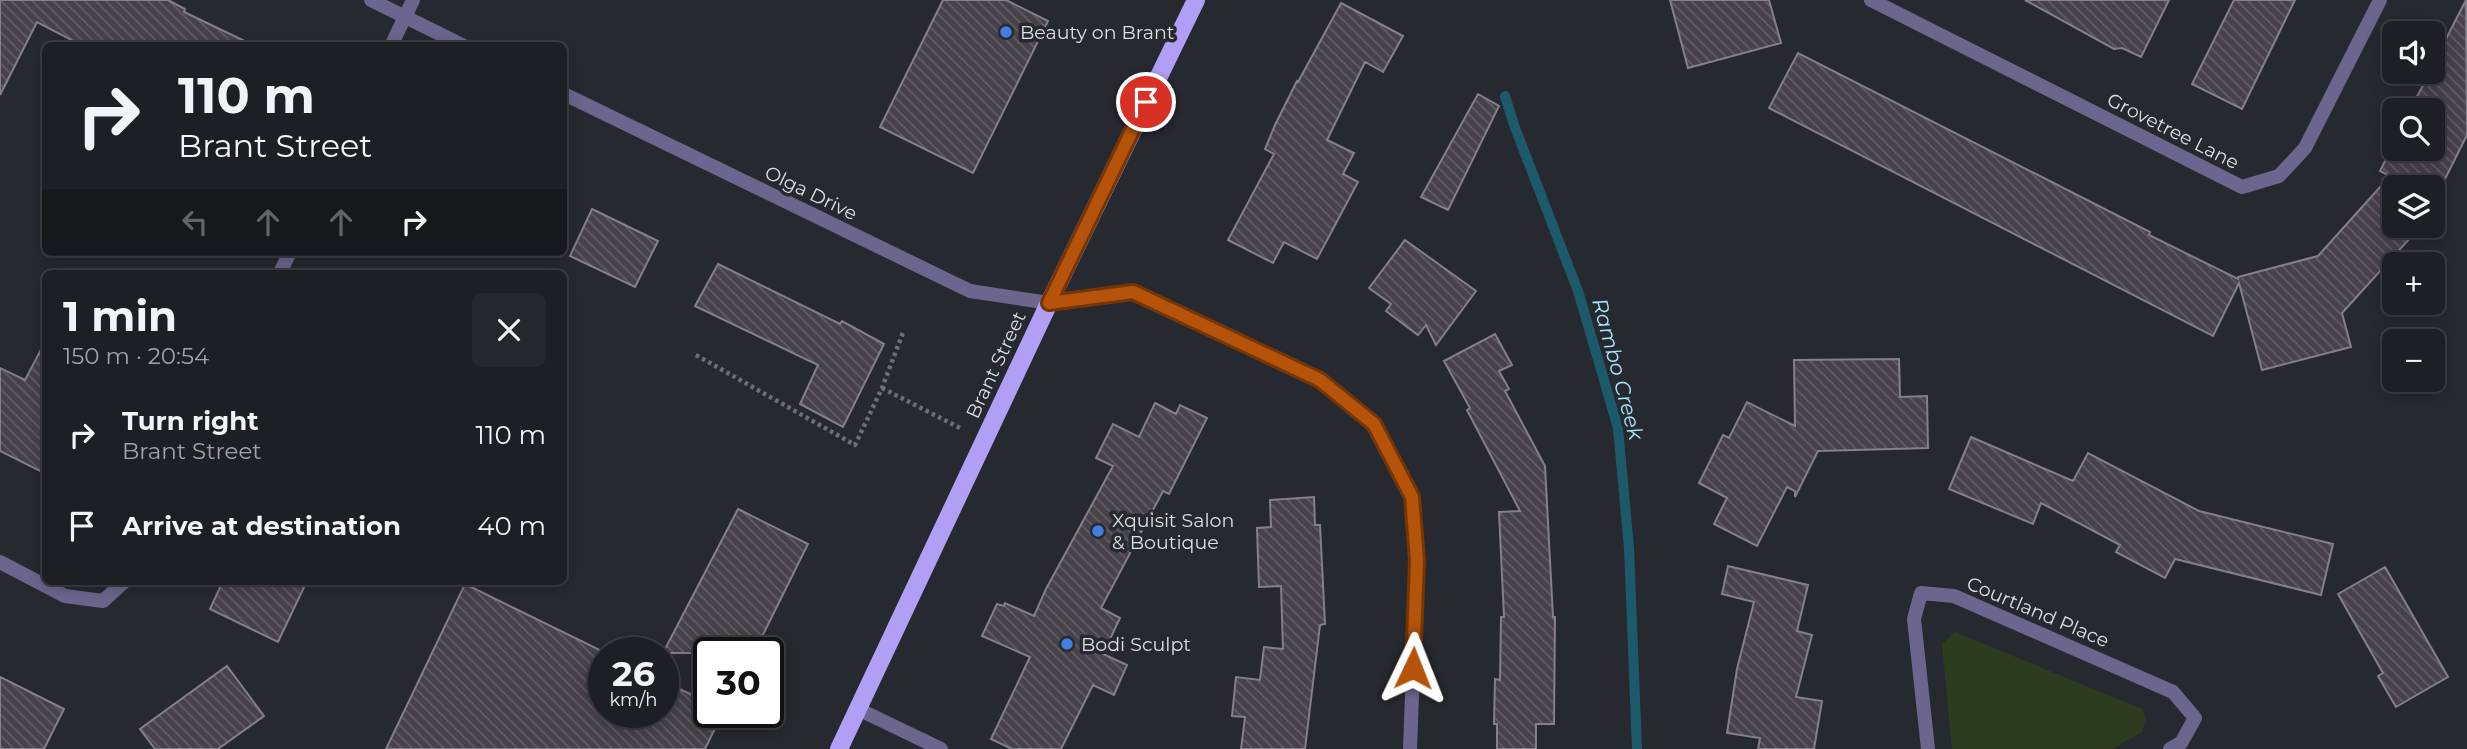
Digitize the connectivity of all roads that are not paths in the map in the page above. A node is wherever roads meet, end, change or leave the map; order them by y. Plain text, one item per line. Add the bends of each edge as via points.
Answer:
1 (371, 0) edge
2 (413, 0) edge
3 (1196, 0) edge
4 (1871, 0) edge
5 (2380, 0) edge
6 (405, 17) junction
7 (393, 42) edge
8 (456, 42) edge
9 (567, 95) edge
10 (1049, 303) junction
11 (0, 562) edge
12 (42, 584) edge
13 (44, 585) edge
14 (121, 585) edge
15 (858, 709) junction
16 (839, 749) edge
17 (940, 749) edge
18 (1410, 749) edge
19 (1928, 749) edge
20 (2170, 749) edge

1 - 6 street
2 - 6 street
3 - 10 main road, Brant Street
4 - 5 street, Grovetree Lane via 2242,187 2279,176 2305,148
6 - 7 street
6 - 8 street
9 - 10 street, Olga Drive via 970,291
10 - 15 main road, Brant Street
10 - 18 street, Olga Drive via 1133,292 1320,380 1374,424 1412,497 1417,560
11 - 12 street
13 - 14 street via 65,596 103,601
15 - 16 main road, Brant Street
15 - 17 street
19 - 20 street, Courtland Place via 1914,619 1922,593 1954,596 2173,692 2195,718 2181,743

